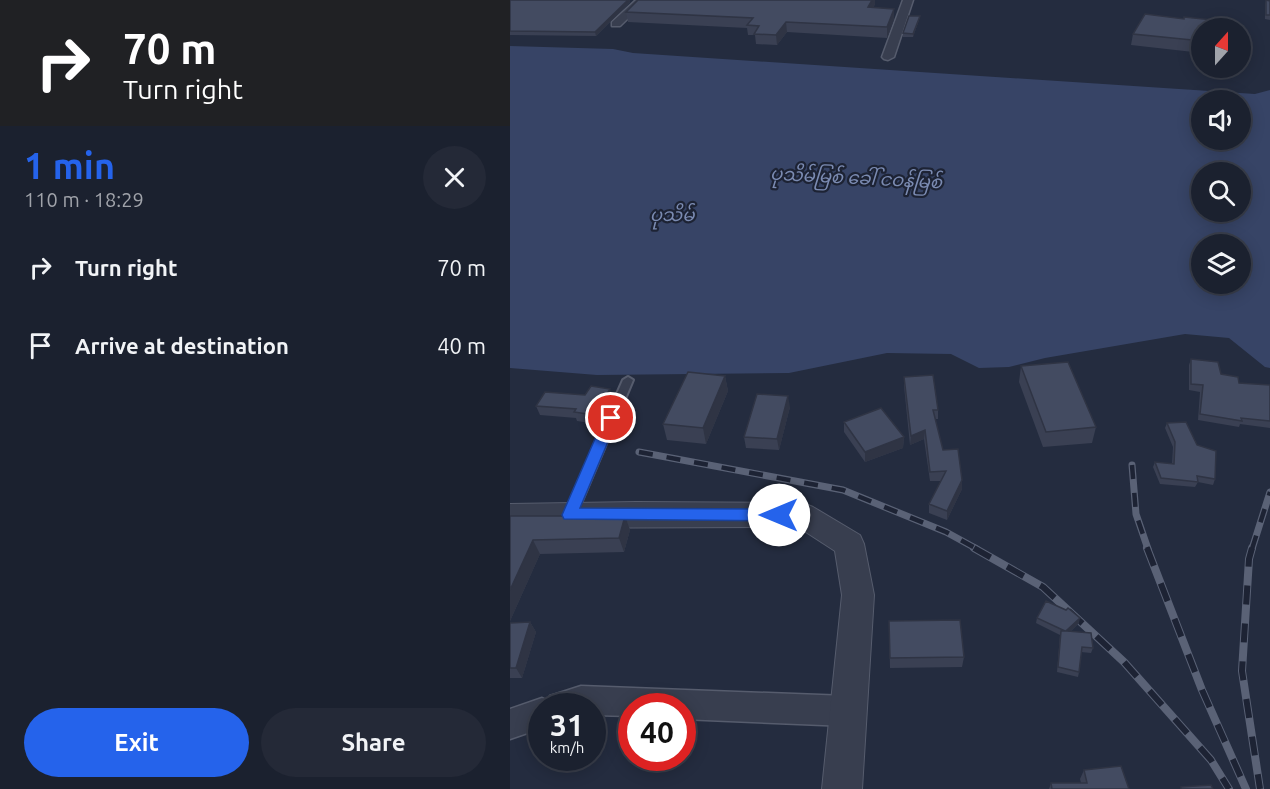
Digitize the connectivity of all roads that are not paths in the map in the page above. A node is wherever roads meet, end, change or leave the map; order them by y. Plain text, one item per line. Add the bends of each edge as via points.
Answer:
1 (642, 0) edge
2 (908, 0) edge
3 (616, 24) dead end
4 (888, 57) dead end
5 (628, 380) dead end
6 (570, 515) junction
7 (510, 516) edge
8 (606, 701) edge
9 (847, 711) junction
10 (528, 718) edge
11 (510, 724) edge
12 (842, 789) edge

1 - 3 street
2 - 4 street
5 - 6 lane
6 - 7 street
6 - 9 street via 803,515 849,544 858,595
8 - 9 street
9 - 12 street
10 - 11 street

